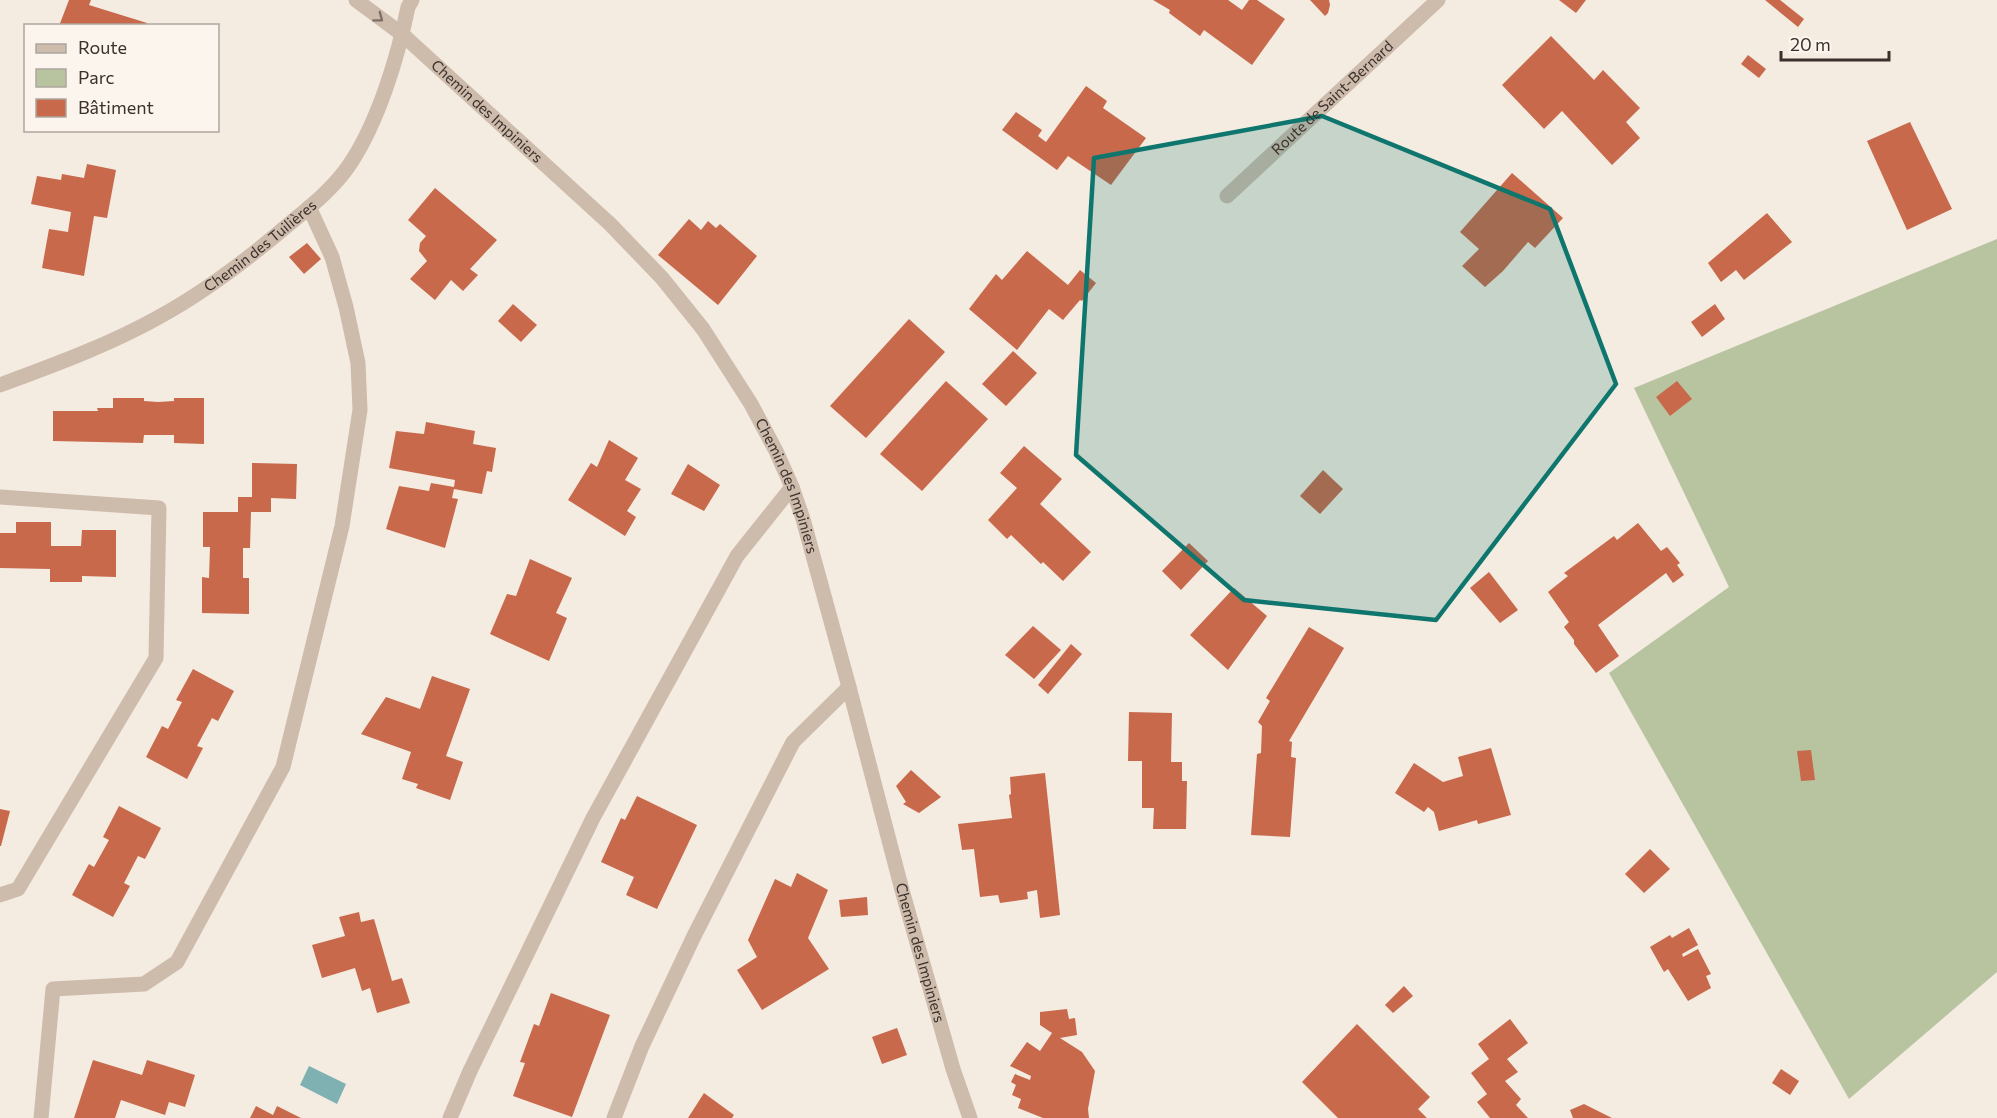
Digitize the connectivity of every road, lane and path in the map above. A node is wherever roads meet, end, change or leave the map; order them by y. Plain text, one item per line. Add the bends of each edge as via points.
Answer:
1 (356, 0) edge
2 (412, 0) edge
3 (1438, 0) edge
4 (403, 35) junction
5 (1227, 196) dead end
6 (309, 207) junction
7 (0, 385) edge
8 (792, 487) junction
9 (0, 497) edge
10 (849, 687) junction
11 (0, 895) edge
12 (42, 1118) edge
13 (450, 1118) edge
14 (614, 1118) edge
15 (970, 1118) edge

1 -> 4 street, Chemin des Impiniers
2 - 4 street, Chemin des Tuilières
3 - 5 street, Route de Saint-Bernard
4 - 6 street, Chemin des Tuilières via 368,132 349,166
4 - 8 street, Chemin des Impiniers via 610,224 662,278 703,329 751,404
6 - 7 street, Chemin des Tuilières via 256,253 158,318 72,359
6 - 12 street via 332,256 346,307 358,363 360,410 342,526 283,767 177,962 144,984 53,989
8 - 10 street, Chemin des Impiniers
8 - 13 street via 737,556 593,818
9 - 11 street via 159,508 156,658 18,889
10 - 14 street via 793,742 689,946 642,1046
10 - 15 street, Chemin des Impiniers via 902,890

